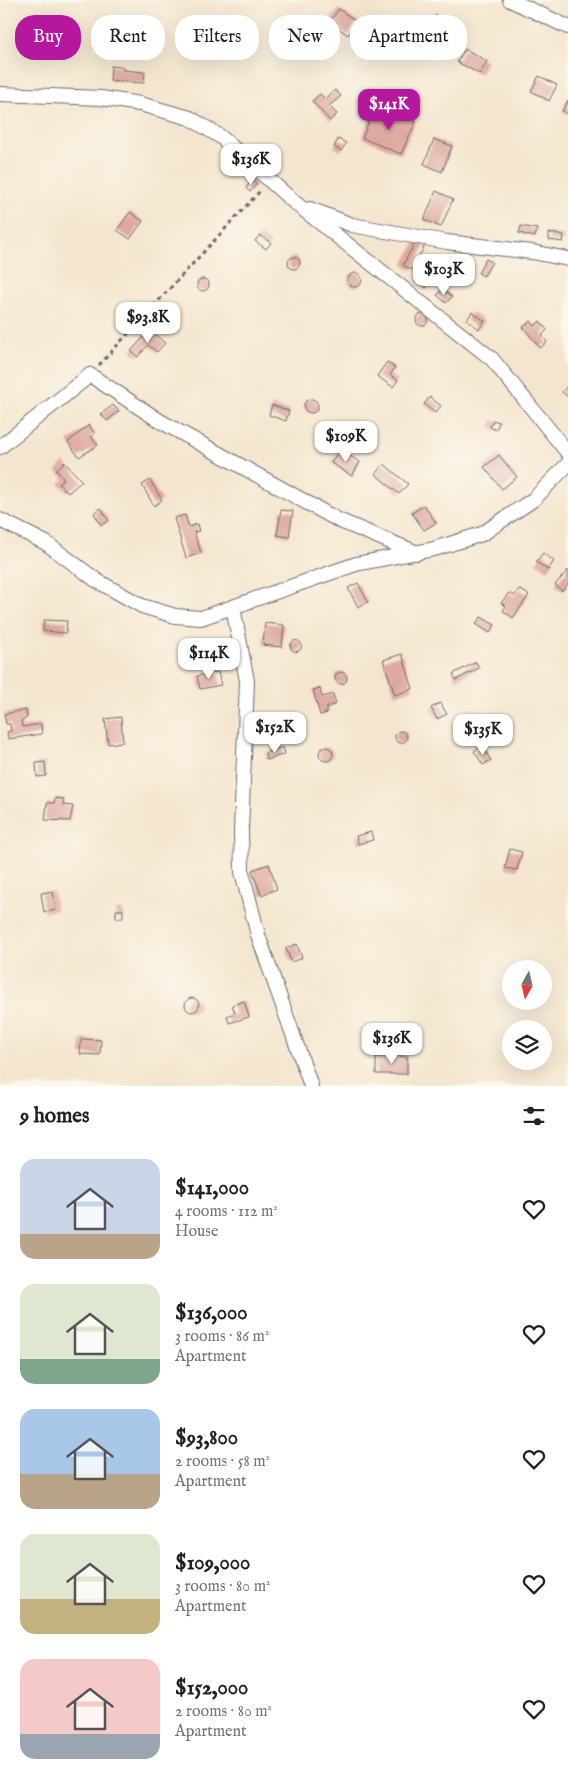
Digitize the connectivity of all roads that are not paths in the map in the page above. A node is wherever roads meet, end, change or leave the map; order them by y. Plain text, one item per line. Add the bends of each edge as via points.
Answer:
1 (510, 0) edge
2 (568, 27) edge
3 (0, 94) edge
4 (294, 202) junction
5 (568, 258) edge
6 (0, 447) edge
7 (568, 452) edge
8 (568, 464) edge
9 (0, 520) edge
10 (417, 553) junction
11 (233, 607) junction
12 (312, 1086) edge

1 - 2 street
3 - 4 street via 101,98 140,104 190,118 220,137
4 - 5 street via 352,225
4 - 7 street via 492,359
6 - 10 street via 90,375 160,421 338,520
8 - 10 street via 534,499 482,534
9 - 11 street via 46,543 96,580 142,606 176,616 201,618
10 - 11 street via 356,564
11 - 12 street via 247,681 242,872 258,935

